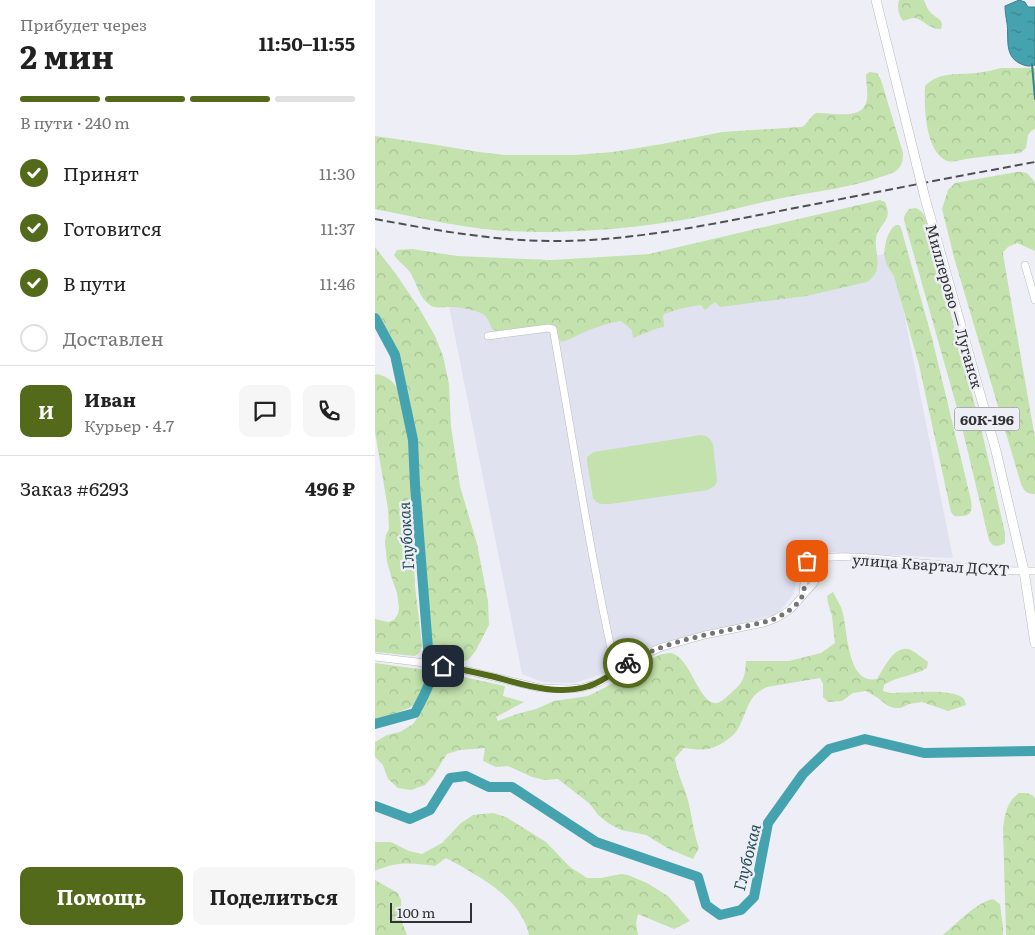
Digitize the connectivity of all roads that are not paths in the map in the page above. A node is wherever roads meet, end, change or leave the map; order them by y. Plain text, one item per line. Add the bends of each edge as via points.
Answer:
1 (876, 0) edge
2 (1025, 265) dead end
3 (1035, 300) edge
4 (488, 336) dead end
5 (816, 559) junction
6 (1024, 571) junction
7 (1035, 571) edge
8 (803, 595) junction
9 (1035, 643) edge
10 (375, 657) edge
11 (616, 671) junction

1 - 6 main road, Миллерово — Луганск / 60К-196, bridge via 925,198 996,451
2 - 3 street
4 - 11 street via 548,328 555,334 585,514
5 - 6 street, улица Квартал ДСХТ via 859,558
5 - 8 street via 817,580
5 - 8 street via 803,564
6 - 7 street, улица Квартал ДСХТ
6 - 9 main road, Миллерово — Луганск / 60К-196
8 - 11 street via 786,613 772,620 662,647
10 - 11 street via 423,662 547,689 581,688 598,683

